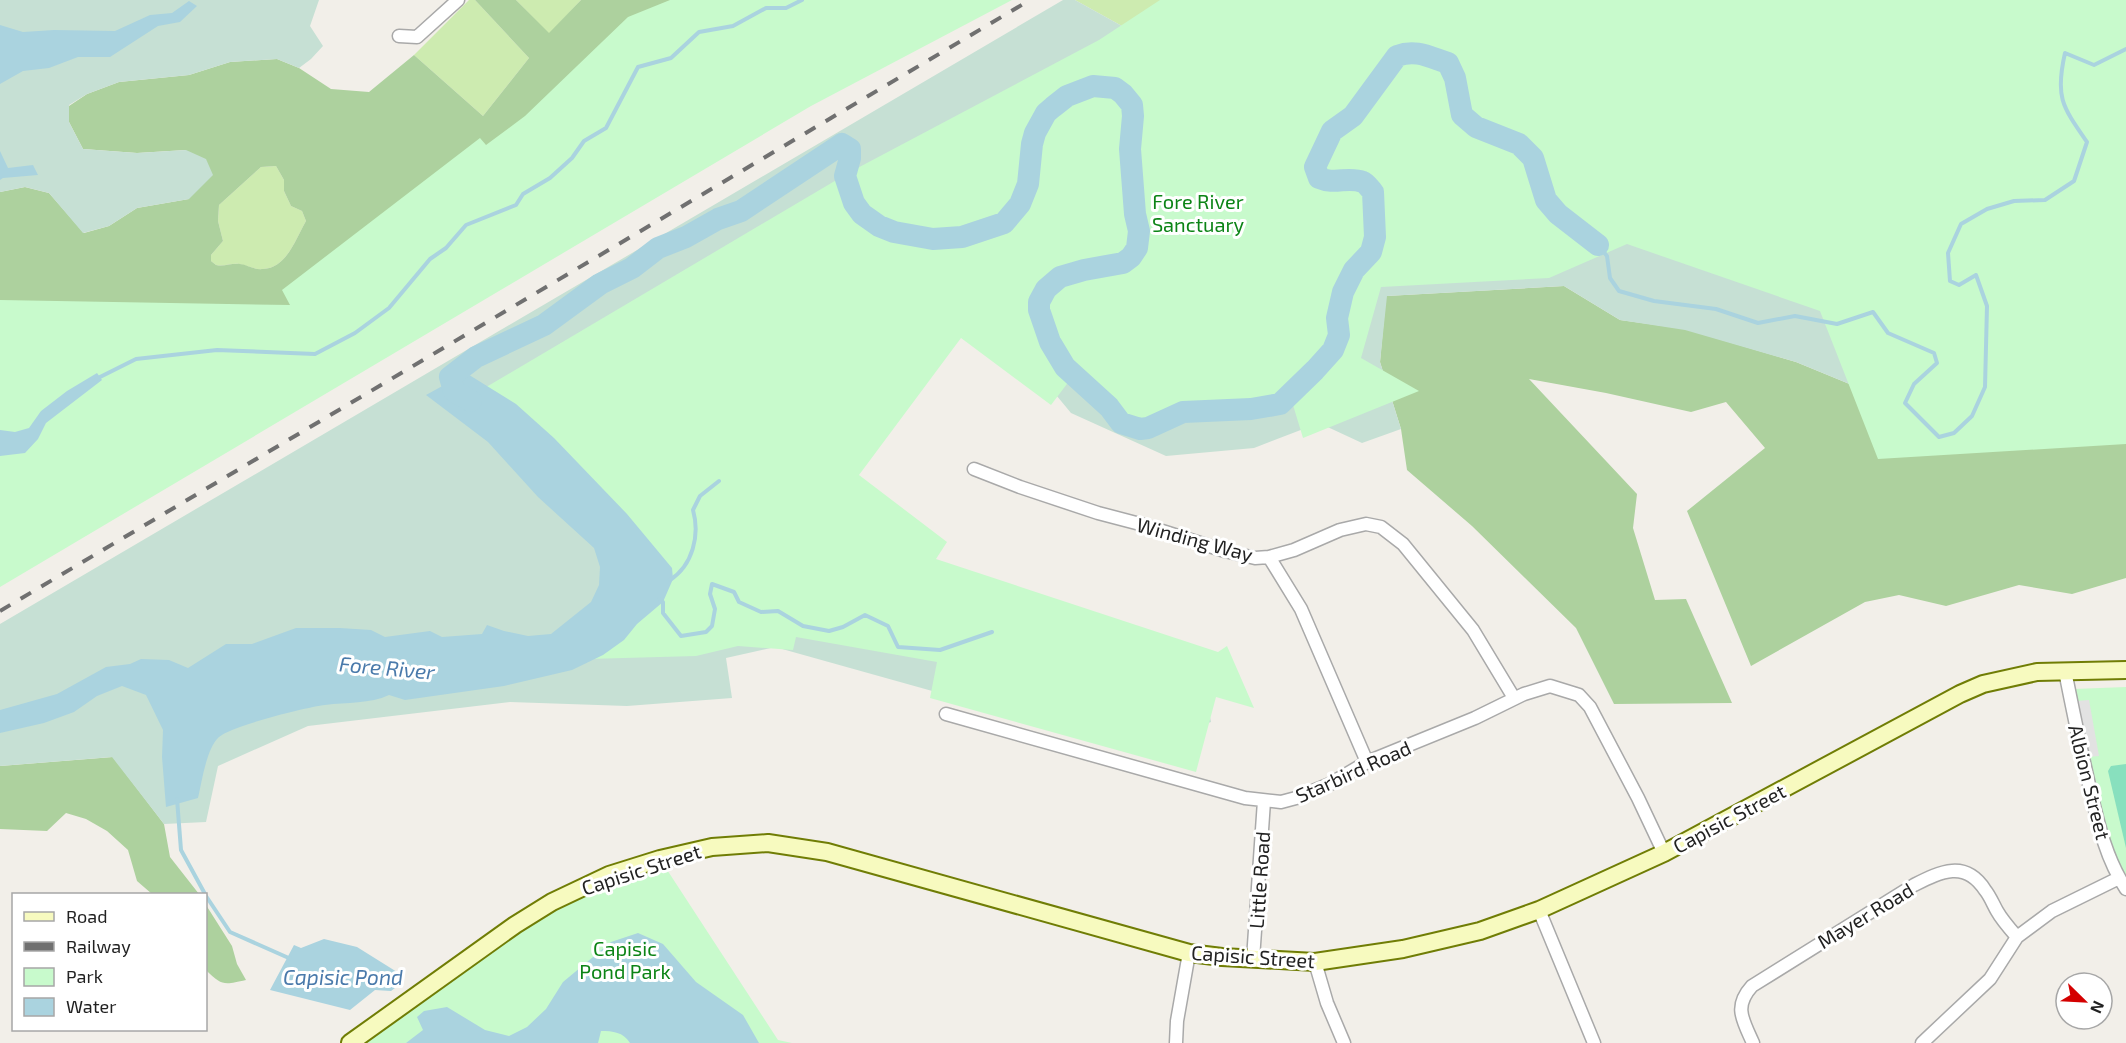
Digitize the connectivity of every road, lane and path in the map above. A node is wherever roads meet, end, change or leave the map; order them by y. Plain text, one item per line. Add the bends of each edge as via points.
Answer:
1 (458, 0) edge
2 (399, 36) dead end
3 (974, 469) dead end
4 (1269, 557) junction
5 (2126, 670) edge
6 (2065, 671) junction
7 (1514, 698) junction
8 (946, 714) dead end
9 (1367, 762) junction
10 (1264, 801) junction
11 (1664, 853) junction
12 (2119, 878) junction
13 (2126, 889) edge
14 (1539, 910) junction
15 (2017, 937) junction
16 (1189, 953) junction
17 (1253, 959) junction
18 (1315, 963) junction
19 (350, 1043) edge
20 (1176, 1043) edge
21 (1344, 1043) edge
22 (1594, 1043) edge
23 (1753, 1043) edge
24 (1922, 1043) edge

1 - 2 street via 417,37
3 - 4 street, Winding Way via 1098,513 1225,551
4 - 7 street, Winding Way via 1340,530 1366,524 1380,527 1403,544 1473,630
4 - 9 street via 1301,609
5 - 6 street, Capisic Street
6 - 11 street, Capisic Street via 2037,672 1983,684 1960,694
6 - 12 street, Albion Street via 2096,816
7 - 9 street, Starbird Road
7 - 11 street, Starbird Road via 1550,687 1579,695 1603,731
8 - 10 street, Starbird Road
9 - 10 street, Starbird Road via 1296,798
10 - 17 street, Little Road
11 - 14 street, Capisic Street
12 - 13 street, Albion Street
12 - 15 street via 2052,911
14 - 18 street, Capisic Street via 1455,938
14 - 22 street
15 - 23 street, Mayer Road via 1976,879 1962,871 1935,874 1752,986 1740,1008
15 - 24 street via 1990,980
16 - 17 street, Capisic Street
16 - 19 street, Capisic Street via 827,852 768,843 711,847 609,875 552,902
16 - 20 street
17 - 18 street, Capisic Street
18 - 21 street

